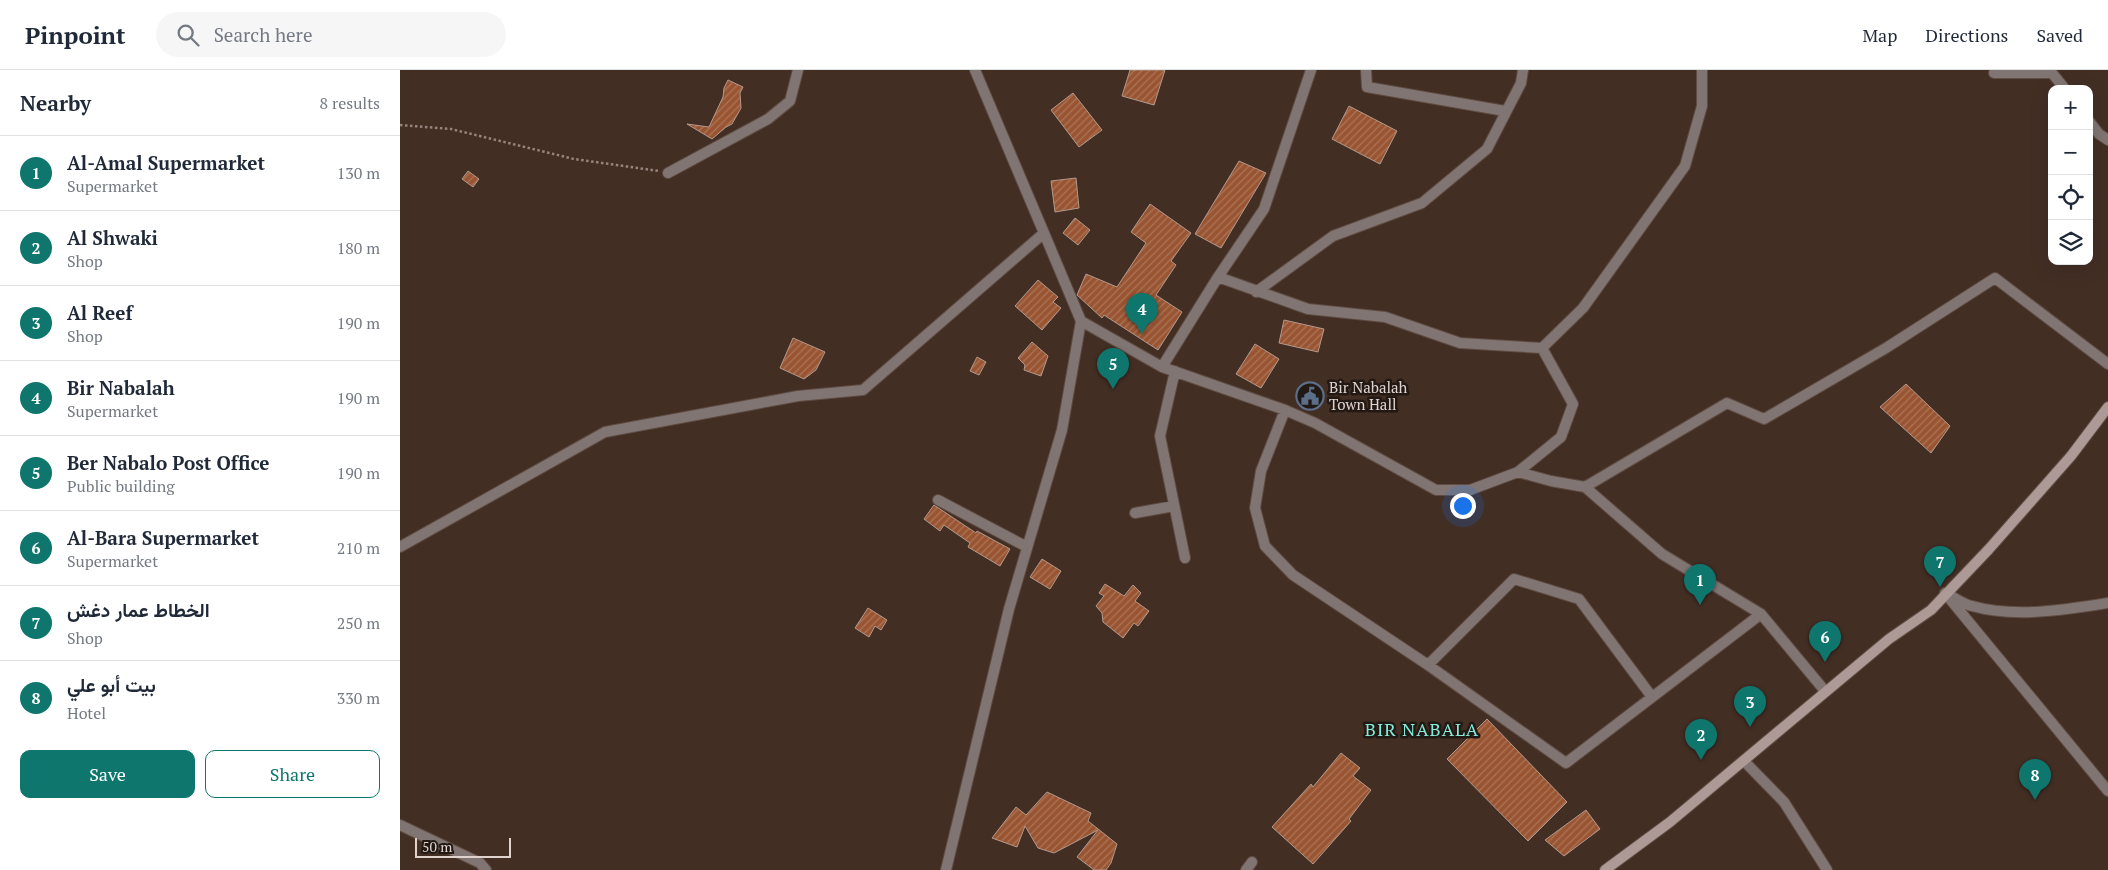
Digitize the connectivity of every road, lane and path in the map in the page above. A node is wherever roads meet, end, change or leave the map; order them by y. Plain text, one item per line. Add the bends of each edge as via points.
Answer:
1 (798, 70) edge
2 (975, 70) edge
3 (1311, 70) edge
4 (1366, 70) edge
5 (1523, 70) edge
6 (1702, 70) edge
7 (1994, 73) dead end
8 (2062, 85) edge
9 (1505, 111) junction
10 (400, 125) edge
11 (2093, 126) edge
12 (2108, 140) edge
13 (668, 172) joint
14 (1044, 233) junction
15 (1218, 277) junction
16 (1256, 292) junction
17 (1081, 321) junction
18 (1542, 348) junction
19 (2108, 364) edge
20 (1162, 367) junction
21 (1175, 372) junction
22 (2108, 407) edge
23 (1285, 410) junction
24 (1518, 472) junction
25 (1585, 487) junction
26 (938, 500) dead end
27 (1174, 506) junction
28 (1135, 513) dead end
29 (1027, 547) junction
30 (400, 548) edge
31 (1184, 558) dead end
32 (1945, 593) junction
33 (2108, 603) edge
34 (1762, 614) junction
35 (1428, 665) junction
36 (1825, 691) junction
37 (1652, 697) junction
38 (1744, 761) junction
39 (2108, 791) edge
40 (400, 825) edge
41 (486, 870) edge
42 (946, 870) edge
43 (1605, 870) edge
44 (1827, 870) edge

1 - 13 street via 790,101 768,119
2 - 14 street
3 - 15 street via 1264,209
4 - 9 street via 1367,86
5 - 9 street via 1521,83
6 - 18 street via 1702,106 1686,166 1583,308
7 - 8 street via 2052,72
9 - 16 street via 1487,149 1422,203 1332,236
10 - 13 path via 451,129 574,159
11 - 12 street
14 - 17 street
14 - 30 street via 863,390 798,396 605,432
15 - 16 street
15 - 20 street
16 - 18 street via 1308,309 1384,317 1460,343
17 - 20 street
17 - 29 street via 1062,430
18 - 24 street via 1573,404 1561,437
19 - 25 street via 1995,278 1886,348 1764,419 1727,403
20 - 21 street
21 - 23 street
21 - 27 street via 1160,436
22 - 32 street via 1989,549
23 - 24 street via 1315,423 1436,490 1470,490
23 - 35 street via 1261,472 1255,508 1265,546 1293,575
24 - 25 street
25 - 34 street via 1662,554
26 - 29 street
27 - 28 street
27 - 31 street
29 - 42 street
32 - 33 street via 1971,606 2000,611
32 - 36 street via 1931,610
32 - 39 street
34 - 36 street
34 - 37 street
35 - 37 street via 1566,763
35 - 37 street via 1514,579 1579,599
36 - 38 street
38 - 43 street
38 - 44 street via 1784,802
40 - 41 street via 480,863

